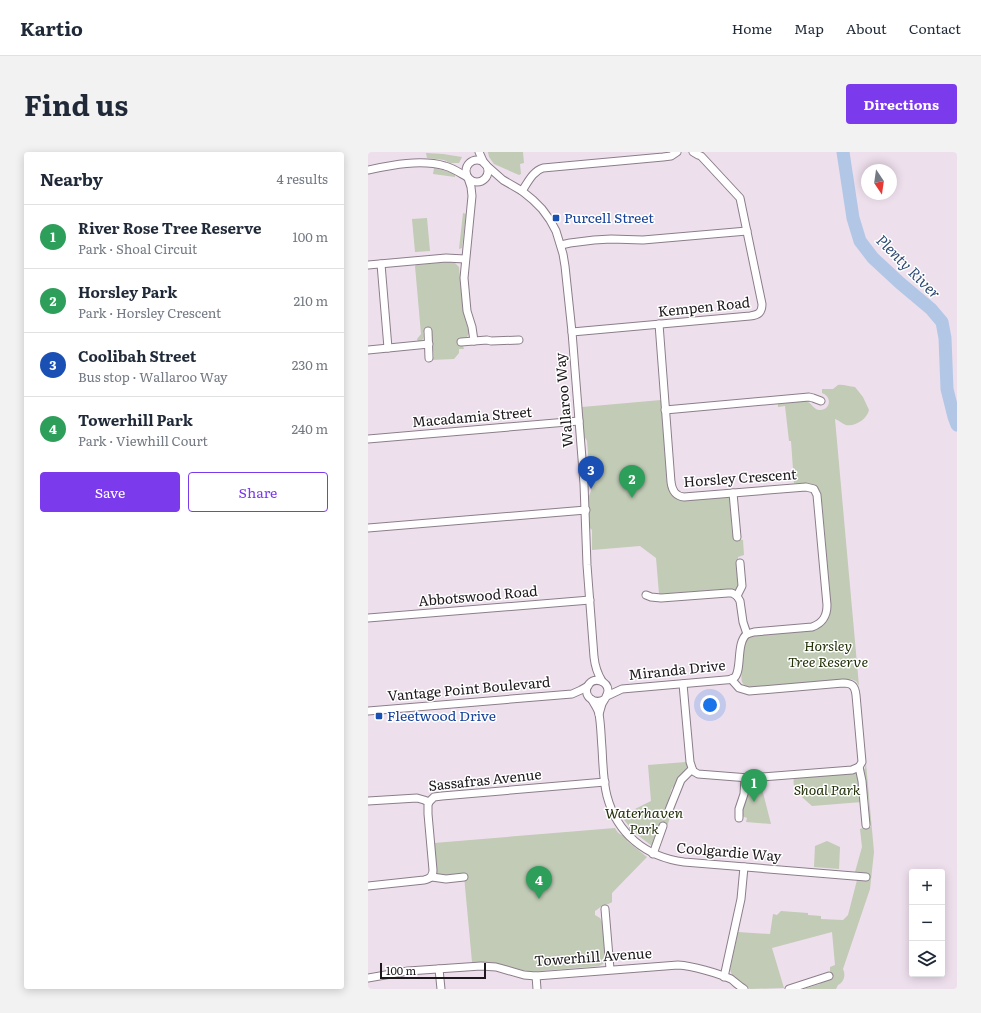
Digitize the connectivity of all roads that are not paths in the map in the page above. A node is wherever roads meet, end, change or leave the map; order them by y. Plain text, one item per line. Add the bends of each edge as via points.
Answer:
1 (476, 152) edge
2 (479, 152) edge
3 (677, 152) edge
4 (693, 152) edge
5 (701, 154) edge
6 (470, 163) junction
7 (485, 164) junction
8 (447, 167) junction
9 (368, 170) edge
10 (468, 177) junction
11 (482, 180) junction
12 (503, 180) junction
13 (522, 191) junction
14 (472, 196) junction
15 (747, 231) junction
16 (561, 245) junction
17 (465, 259) junction
18 (381, 264) junction
19 (368, 265) edge
20 (659, 324) junction
21 (428, 331) dead end
22 (572, 332) junction
23 (518, 340) dead end
24 (474, 341) junction
25 (461, 342) dead end
26 (428, 344) junction
27 (388, 348) junction
28 (368, 350) edge
29 (430, 358) dead end
30 (821, 401) dead end
31 (665, 410) junction
32 (579, 421) junction
33 (368, 439) edge
34 (733, 493) junction
35 (586, 510) junction
36 (368, 528) edge
37 (737, 537) dead end
38 (740, 563) dead end
39 (646, 595) dead end
40 (737, 596) junction
41 (590, 600) junction
42 (368, 618) edge
43 (747, 634) junction
44 (595, 667) junction
45 (733, 678) junction
46 (603, 682) junction
47 (683, 684) junction
48 (589, 685) junction
49 (622, 689) junction
50 (572, 694) junction
51 (606, 697) junction
52 (591, 700) junction
53 (368, 711) edge
54 (599, 714) junction
55 (859, 767) junction
56 (692, 769) junction
57 (745, 778) junction
58 (605, 782) junction
59 (368, 801) edge
60 (429, 802) junction
61 (669, 810) dead end
62 (739, 818) dead end
63 (866, 825) dead end
64 (663, 826) dead end
65 (653, 854) junction
66 (744, 867) junction
67 (432, 877) junction
68 (464, 877) dead end
69 (866, 877) dead end
70 (368, 886) edge
71 (598, 913) dead end
72 (439, 969) junction
73 (610, 969) junction
74 (536, 976) junction
75 (829, 976) dead end
76 (724, 977) junction
77 (368, 978) edge
78 (441, 989) edge
79 (537, 989) edge
80 (743, 989) edge
81 (789, 989) edge

1 - 6 street
2 - 7 street
3 - 13 street via 663,157 538,169
4 - 5 street, Kempen Road
5 - 15 street, Kempen Road via 740,198
6 - 7 street via 478,160
6 - 8 street
6 - 10 street via 466,169
7 - 11 street via 488,171 486,178
7 - 12 street, Wallaroo Way
8 - 9 street via 418,164
8 - 10 street
10 - 11 street via 474,182
10 - 14 street
11 - 12 street
11 - 14 street
12 - 13 street, Wallaroo Way
13 - 16 street, Wallaroo Way via 546,215
14 - 17 street
15 - 16 street via 643,240 594,240
15 - 20 street, Kempen Road via 762,304 760,313 751,316
16 - 22 street, Wallaroo Way via 566,266
17 - 18 street via 446,258
17 - 24 street via 466,307
18 - 19 street
18 - 27 street
20 - 22 street, Kempen Road
20 - 31 street, Horsley Crescent
21 - 26 street
22 - 32 street, Wallaroo Way
23 - 24 street
24 - 25 street
26 - 27 street
26 - 29 street
27 - 28 street
30 - 31 street via 809,397
31 - 34 street, Horsley Crescent via 672,486 675,493 684,497
32 - 33 street, Macadamia Street
32 - 35 street, Wallaroo Way
34 - 37 street
34 - 43 street, Horsley Crescent via 806,486 814,490 818,498 827,605 825,617 819,624 812,626
35 - 36 street
35 - 41 street, Wallaroo Way
38 - 40 street via 742,586
39 - 40 street via 661,598 728,592
40 - 43 street
41 - 42 street, Abbotswood Road
41 - 44 street, Wallaroo Way
43 - 45 street, Miranda Drive via 743,639
44 - 46 street, Wallaroo Way
44 - 48 street, Wallaroo Way
45 - 47 street, Miranda Drive
45 - 55 street via 739,688 753,691 851,684 855,689 857,702 862,762
46 - 48 street via 596,680
46 - 49 street, Miranda Drive
46 - 51 street via 608,690
47 - 49 street, Miranda Drive
47 - 56 street
48 - 50 street, Vantage Point Boulevard
48 - 52 street via 587,693
49 - 51 street, Miranda Drive
50 - 52 street, Vantage Point Boulevard
50 - 53 street, Vantage Point Boulevard
51 - 52 street via 599,702
51 - 54 street, Coolgardie Way
52 - 54 street, Coolgardie Way
54 - 58 street, Coolgardie Way
55 - 57 street via 852,770
55 - 63 street
56 - 57 street via 700,775
56 - 61 street via 680,780
57 - 62 street
58 - 60 street, Sassafras Avenue via 442,796 434,797
58 - 65 street, Coolgardie Way via 609,802 617,820 638,844
59 - 60 street, Sassafras Avenue via 417,798
60 - 67 street
64 - 65 street
65 - 66 street, Coolgardie Way via 677,861
66 - 69 street, Coolgardie Way
66 - 76 street via 741,899
67 - 68 street
67 - 70 street via 420,881
71 - 73 street via 605,910
72 - 74 street, Towerhill Avenue via 489,966
72 - 77 street, Towerhill Avenue via 398,972
72 - 78 street
73 - 74 street, Towerhill Avenue
73 - 76 street, Towerhill Avenue via 678,965 690,966
74 - 79 street
75 - 81 street
76 - 80 street, Towerhill Avenue

